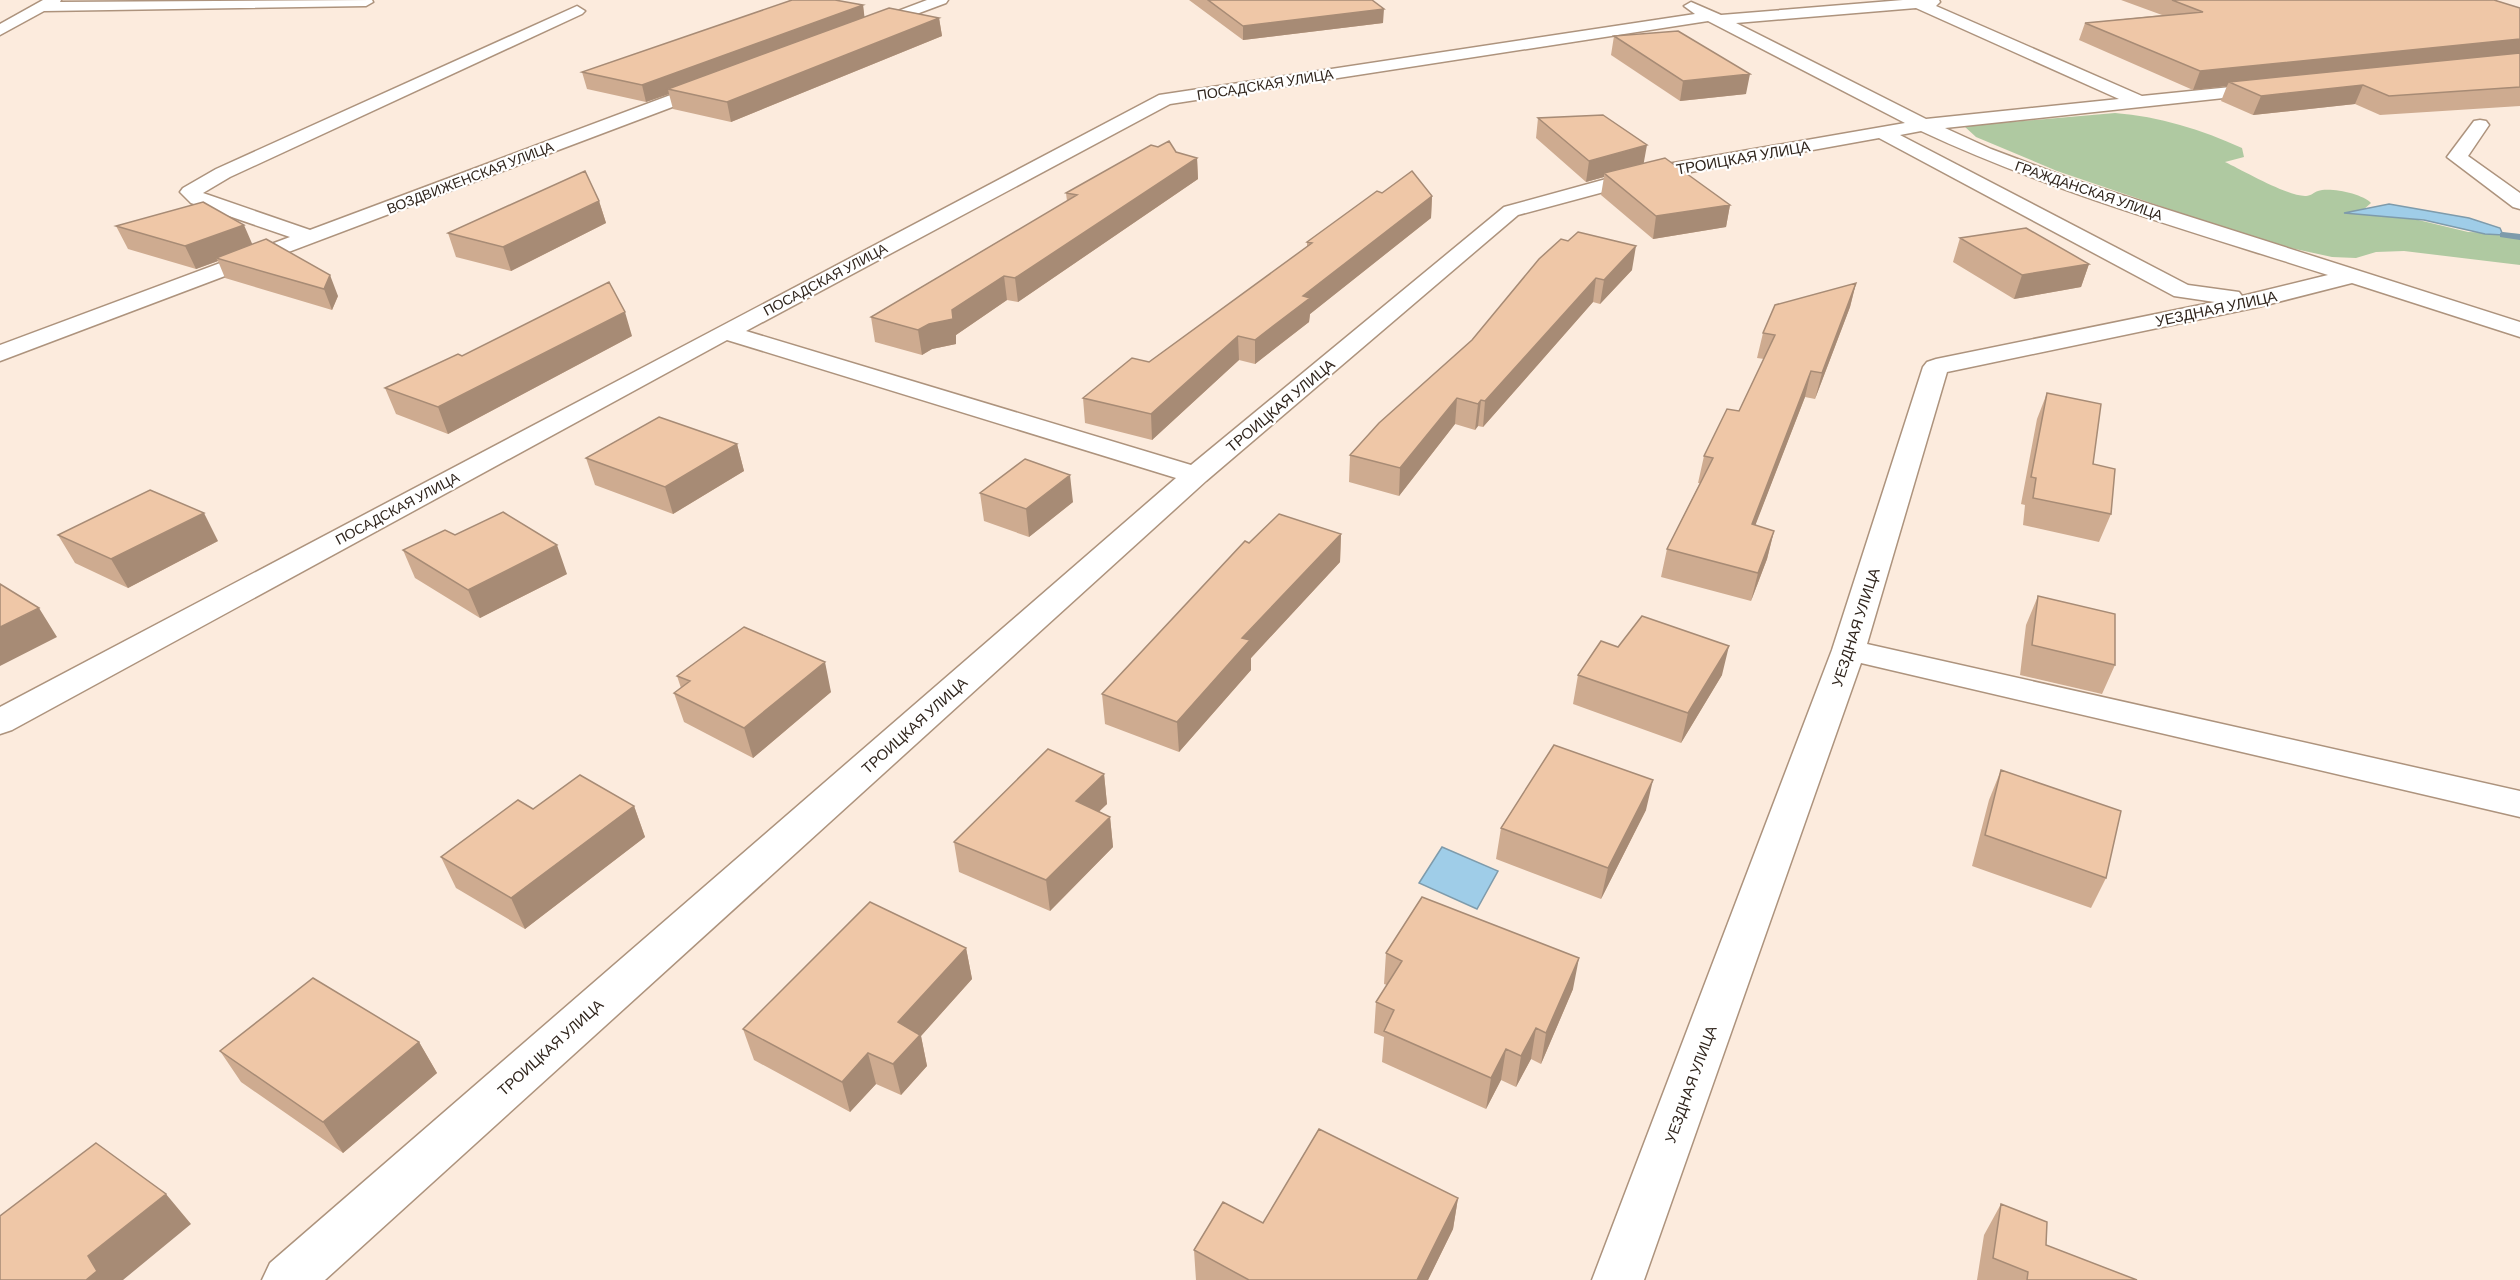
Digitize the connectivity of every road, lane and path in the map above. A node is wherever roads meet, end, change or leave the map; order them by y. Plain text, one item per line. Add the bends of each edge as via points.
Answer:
1 (941, 0) edge
2 (1948, 1) edge
3 (366, 2) dead end
4 (1914, 2) edge
5 (48, 4) edge
6 (1675, 10) edge
7 (577, 11) dead end
8 (1715, 18) junction
9 (0, 30) edge
10 (847, 36) edge
11 (735, 78) edge
12 (2288, 86) edge
13 (2138, 101) junction
14 (1923, 125) junction
15 (2480, 125) dead end
16 (1882, 133) junction
17 (2520, 203) edge
18 (310, 237) junction
19 (2349, 276) junction
20 (2258, 300) junction
21 (2520, 330) edge
22 (725, 332) junction
23 (0, 354) edge
24 (1196, 475) junction
25 (1849, 650) junction
26 (0, 722) edge
27 (2520, 804) edge
28 (1628, 1276) edge
29 (288, 1280) edge

1 - 10 street
2 - 4 street, ПОСАДСКАЯ УЛИЦА
3 - 5 street
4 - 8 street, ПОСАДСКАЯ УЛИЦА
4 - 13 street
5 - 9 street
6 - 8 street, ПОСАДСКАЯ УЛИЦА
6 - 22 street, ПОСАДСКАЯ УЛИЦА via 1165,99
7 - 18 street via 223,173 190,192 198,199
8 - 14 street, ГРАЖДАНСКАЯ УЛИЦА
11 - 18 street, ВОЗДВИЖЕНСКАЯ УЛИЦА
12 - 13 street, ТРОИЦКАЯ УЛИЦА
13 - 14 street, ТРОИЦКАЯ УЛИЦА
14 - 16 street, ТРОИЦКАЯ УЛИЦА
14 - 19 street, ГРАЖДАНСКАЯ УЛИЦА via 2064,183
15 - 17 street via 2457,157
16 - 20 street via 2182,291
16 - 24 street, ТРОИЦКАЯ УЛИЦА via 1650,173 1511,211
18 - 23 street, ВОЗДВИЖЕНСКАЯ УЛИЦА
19 - 20 street, УЕЗДНАЯ УЛИЦА
19 - 21 street, ГРАЖДАНСКАЯ УЛИЦА
20 - 25 street, УЕЗДНАЯ УЛИЦА via 1936,367
22 - 24 street
22 - 26 street, ПОСАДСКАЯ УЛИЦА
24 - 29 street, ТРОИЦКАЯ УЛИЦА
25 - 27 street
25 - 28 street, УЕЗДНАЯ УЛИЦА

